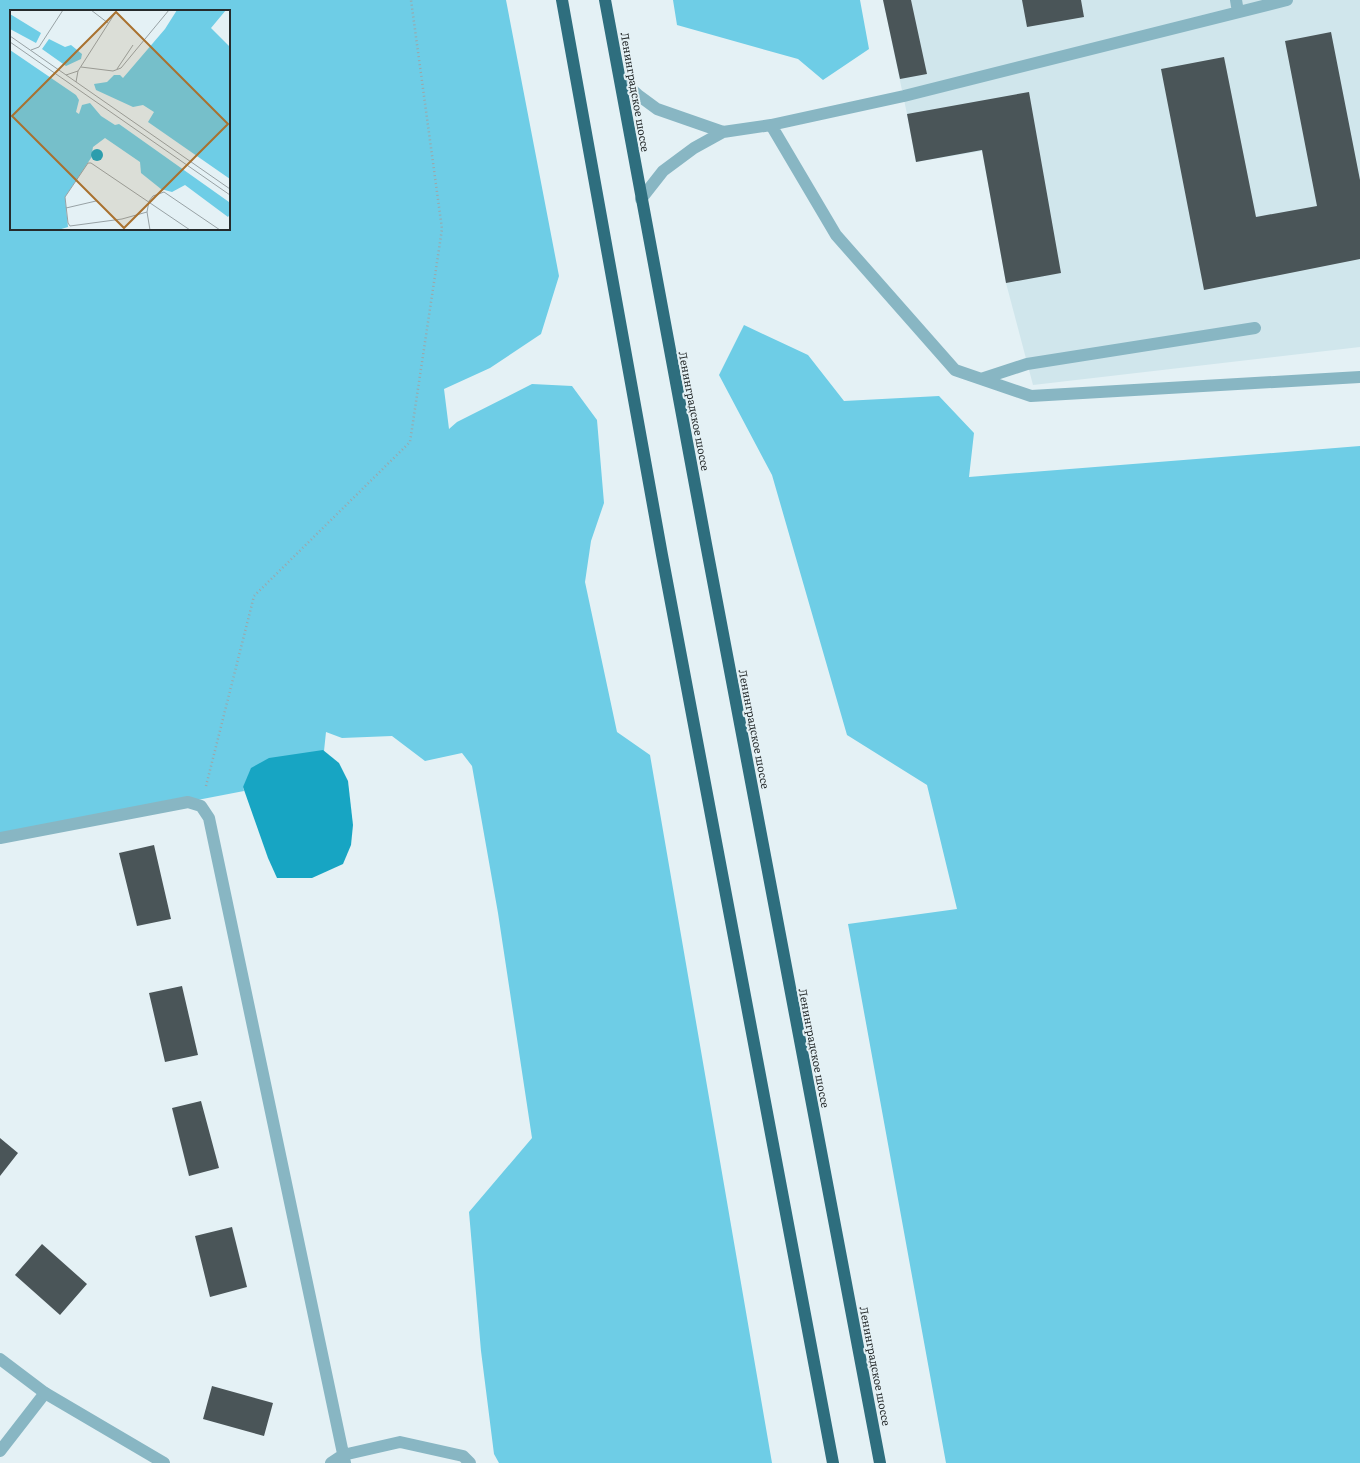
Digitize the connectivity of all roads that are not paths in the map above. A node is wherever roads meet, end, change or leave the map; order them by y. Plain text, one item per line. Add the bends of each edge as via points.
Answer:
1 (562, 0) edge
2 (605, 0) edge
3 (1236, 0) edge
4 (1287, 0) edge
5 (1238, 12) junction
6 (621, 80) junction
7 (771, 125) junction
8 (723, 132) junction
9 (641, 199) junction
10 (1255, 328) dead end
11 (1360, 377) edge
12 (981, 379) junction
13 (0, 838) edge
14 (0, 1359) edge
15 (45, 1393) junction
16 (0, 1451) edge
17 (344, 1459) edge
18 (164, 1463) edge
19 (330, 1463) edge
20 (470, 1463) edge
21 (833, 1463) edge
22 (880, 1463) edge

1 - 21 highway via 660,548
2 - 6 highway, Ленинградское шоссе
3 - 5 street
4 - 5 street
5 - 7 street via 904,96
6 - 8 street via 657,109
6 - 9 highway, Ленинградское шоссе
7 - 8 street
7 - 12 street via 836,235 955,370
8 - 9 street via 694,148 663,171
9 - 22 highway, Ленинградское шоссе
10 - 12 street via 1027,364
11 - 12 street via 1031,396
13 - 17 street via 188,802 201,806 209,818
14 - 15 street
15 - 16 street
15 - 18 street
17 - 19 street
17 - 20 street via 400,1442 463,1456

